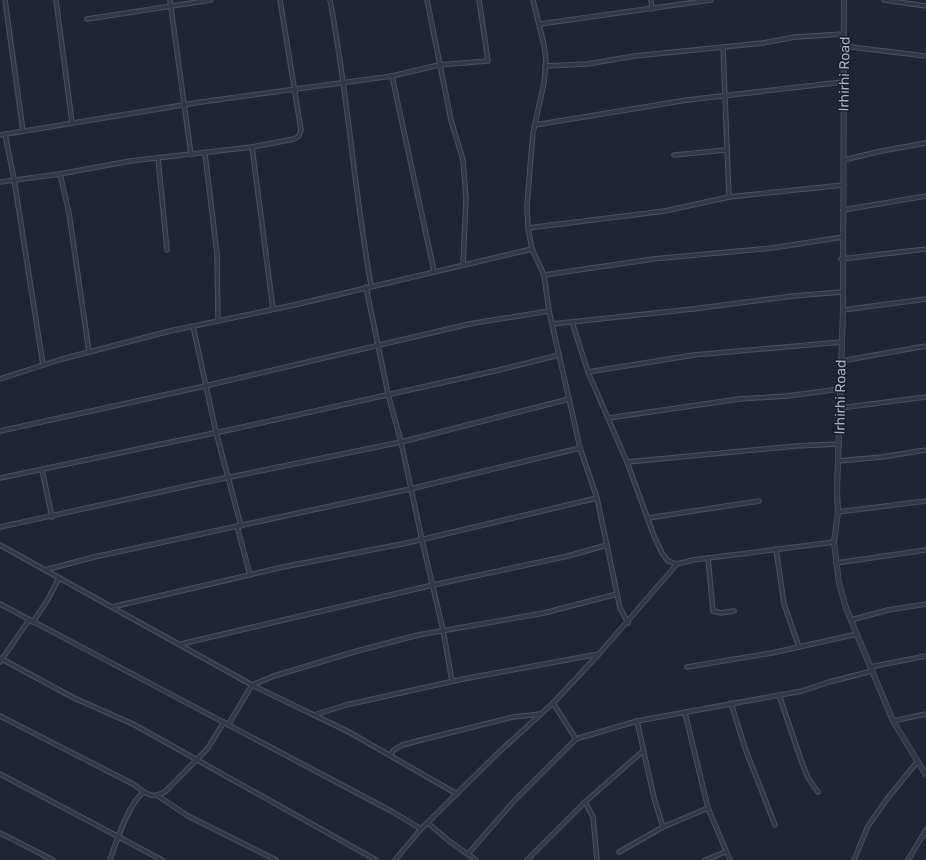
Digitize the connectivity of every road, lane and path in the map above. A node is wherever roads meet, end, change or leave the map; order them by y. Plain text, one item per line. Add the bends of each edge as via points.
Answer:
1 (5, 0) edge
2 (56, 0) edge
3 (170, 0) edge
4 (211, 0) edge
5 (280, 0) edge
6 (330, 0) edge
7 (427, 0) edge
8 (479, 0) edge
9 (533, 0) edge
10 (651, 0) edge
11 (711, 0) edge
12 (844, 0) edge
13 (884, 0) edge
14 (699, 1) edge
15 (171, 6) junction
16 (926, 6) edge
17 (652, 9) junction
18 (87, 19) dead end
19 (540, 24) junction
20 (844, 34) junction
21 (843, 46) junction
22 (723, 47) junction
23 (926, 56) edge
24 (439, 65) junction
25 (545, 66) junction
26 (392, 76) junction
27 (843, 82) junction
28 (344, 83) junction
29 (296, 90) junction
30 (724, 96) junction
31 (186, 104) junction
32 (72, 122) junction
33 (535, 125) junction
34 (23, 131) junction
35 (5, 134) junction
36 (0, 135) edge
37 (926, 143) edge
38 (252, 147) junction
39 (726, 150) junction
40 (205, 154) junction
41 (191, 155) junction
42 (674, 155) dead end
43 (158, 158) junction
44 (844, 160) junction
45 (60, 174) junction
46 (14, 179) junction
47 (0, 182) edge
48 (843, 185) junction
49 (926, 196) edge
50 (729, 197) junction
51 (843, 210) junction
52 (528, 228) junction
53 (843, 237) junction
54 (532, 249) junction
55 (926, 249) edge
56 (167, 250) dead end
57 (842, 260) junction
58 (463, 265) junction
59 (434, 271) junction
60 (544, 275) junction
61 (371, 285) junction
62 (366, 287) junction
63 (842, 292) junction
64 (926, 299) edge
65 (273, 309) junction
66 (843, 310) junction
67 (549, 311) junction
68 (218, 321) junction
69 (572, 322) junction
70 (552, 324) junction
71 (193, 326) junction
72 (842, 342) junction
73 (378, 344) junction
74 (926, 346) edge
75 (89, 352) junction
76 (559, 355) junction
77 (841, 361) junction
78 (43, 365) junction
79 (588, 372) junction
80 (0, 379) edge
81 (205, 386) junction
82 (840, 389) junction
83 (388, 394) junction
84 (926, 397) edge
85 (569, 399) junction
86 (840, 408) junction
87 (609, 418) junction
88 (0, 431) edge
89 (216, 432) junction
90 (401, 442) junction
91 (839, 444) junction
92 (580, 448) junction
93 (926, 450) edge
94 (838, 461) junction
95 (627, 462) junction
96 (42, 470) junction
97 (0, 478) edge
98 (228, 478) junction
99 (410, 489) junction
100 (597, 498) junction
101 (759, 501) dead end
102 (926, 501) edge
103 (838, 512) junction
104 (52, 517) junction
105 (648, 518) junction
106 (239, 526) junction
107 (0, 528) edge
108 (422, 540) junction
109 (834, 542) junction
110 (0, 545) edge
111 (607, 545) junction
112 (776, 549) junction
113 (926, 550) edge
114 (708, 558) junction
115 (836, 563) junction
116 (677, 564) junction
117 (46, 570) junction
118 (250, 575) junction
119 (59, 578) junction
120 (433, 585) junction
121 (617, 594) junction
122 (0, 604) edge
123 (926, 604) edge
124 (112, 607) junction
125 (734, 611) dead end
126 (29, 620) junction
127 (851, 620) junction
128 (33, 622) junction
129 (628, 623) junction
130 (443, 630) junction
131 (857, 634) junction
132 (181, 644) junction
133 (799, 646) junction
134 (599, 654) junction
135 (926, 656) edge
136 (1, 659) edge
137 (687, 667) dead end
138 (871, 669) junction
139 (452, 681) junction
140 (252, 685) junction
141 (779, 695) junction
142 (553, 703) junction
143 (731, 703) junction
144 (685, 713) junction
145 (540, 714) junction
146 (926, 714) edge
147 (314, 715) junction
148 (0, 716) edge
149 (637, 721) junction
150 (893, 721) junction
151 (224, 722) junction
152 (228, 725) junction
153 (576, 739) junction
154 (643, 750) junction
155 (390, 755) junction
156 (197, 760) junction
157 (917, 762) junction
158 (0, 774) edge
159 (926, 775) edge
160 (144, 792) junction
161 (818, 792) dead end
162 (457, 794) junction
163 (158, 796) junction
164 (585, 802) junction
165 (708, 808) junction
166 (428, 823) junction
167 (775, 825) dead end
168 (663, 827) junction
169 (421, 829) junction
170 (926, 830) edge
171 (0, 832) edge
172 (118, 836) junction
173 (619, 852) dead end
174 (725, 852) junction
175 (468, 854) junction
176 (53, 860) edge
177 (110, 860) edge
178 (162, 860) edge
179 (276, 860) edge
180 (376, 860) edge
181 (396, 860) edge
182 (476, 860) edge
183 (527, 860) edge
184 (597, 860) edge
185 (705, 860) edge
186 (730, 860) edge
187 (854, 860) edge
188 (908, 860) edge

1 - 34 street
2 - 32 street
3 - 15 street
4 - 15 street
5 - 29 street
6 - 28 street
7 - 24 street
8 - 24 street via 488,61
9 - 19 street
10 - 17 street
11 - 14 street
12 - 20 street, Irhirhi Road
13 - 16 street
14 - 17 street
15 - 18 street
15 - 31 street
17 - 19 street
19 - 25 street
20 - 21 street, Irhirhi Road
20 - 22 street via 795,37
21 - 23 street
21 - 27 street, Irhirhi Road
22 - 25 street via 635,56 588,64
22 - 30 street
24 - 26 street
24 - 58 street via 463,160 466,198
25 - 33 street
26 - 28 street
26 - 59 street
27 - 30 street
27 - 44 street, Irhirhi Road
28 - 29 street
28 - 61 street via 361,231
29 - 31 street
29 - 38 street via 301,130 299,136
30 - 33 street
30 - 39 street
31 - 32 street
31 - 41 street
32 - 34 street
33 - 52 street via 528,183
34 - 35 street
35 - 36 street
35 - 46 street
37 - 44 street
38 - 40 street
38 - 65 street
39 - 42 street
39 - 50 street
40 - 41 street
40 - 68 street via 217,254
41 - 43 street
43 - 45 street
43 - 56 street
44 - 48 street, Irhirhi Road
45 - 46 street
45 - 75 street via 69,213
46 - 47 street
46 - 78 street
48 - 50 street
48 - 51 street, Irhirhi Road
49 - 51 street via 885,205
50 - 52 street via 665,210
51 - 53 street, Irhirhi Road
52 - 54 street
53 - 57 street, Irhirhi Road
53 - 60 street via 772,248 653,259
54 - 58 street
54 - 60 street
55 - 57 street
57 - 63 street, Irhirhi Road
58 - 59 street
59 - 61 street
60 - 67 street
61 - 62 street
62 - 65 street
62 - 73 street
63 - 66 street, Irhirhi Road
63 - 69 street
64 - 66 street
65 - 68 street
66 - 72 street, Irhirhi Road
67 - 70 street
67 - 73 street via 469,324
68 - 71 street
69 - 70 street
69 - 79 street
70 - 76 street
71 - 75 street
71 - 81 street
72 - 77 street, Irhirhi Road
72 - 79 street via 694,355
73 - 81 street
73 - 83 street
74 - 77 street
75 - 78 street
76 - 83 street
76 - 85 street
77 - 82 street, Irhirhi Road
78 - 80 street
79 - 87 street
81 - 88 street
81 - 89 street
82 - 86 street, Irhirhi Road
82 - 87 street via 739,399
83 - 89 street
83 - 90 street
84 - 86 street
85 - 90 street
85 - 92 street
86 - 91 street, Irhirhi Road
87 - 95 street
89 - 96 street
89 - 98 street
90 - 98 street
90 - 99 street
91 - 94 street, Irhirhi Road
91 - 95 street
92 - 99 street
92 - 100 street
93 - 94 street
94 - 103 street, Irhirhi Road
95 - 105 street
96 - 97 street
96 - 104 street
98 - 104 street
98 - 106 street
99 - 106 street
99 - 108 street
100 - 108 street
100 - 111 street
101 - 105 street
102 - 103 street
103 - 109 street, Irhirhi Road
104 - 107 street
105 - 116 street via 662,553 668,561
106 - 117 street via 94,557
106 - 118 street
108 - 118 street
108 - 120 street
109 - 112 street
109 - 115 street, Irhirhi Road
110 - 117 street
111 - 120 street
111 - 121 street
112 - 114 street
112 - 133 street via 784,604
113 - 115 street
114 - 116 street
114 - 125 street via 713,611
115 - 127 street, Irhirhi Road via 839,583
116 - 129 street
117 - 119 street
118 - 124 street
119 - 124 street
119 - 128 street
120 - 130 street
120 - 132 street
121 - 129 street via 620,608
121 - 130 street via 544,613
122 - 126 street
123 - 127 street via 888,610
124 - 132 street
126 - 128 street
126 - 136 street
127 - 131 street, Irhirhi Road
128 - 151 street
129 - 134 street
130 - 139 street
130 - 140 street via 357,651
131 - 133 street
131 - 138 street, Irhirhi Road
132 - 140 street
133 - 137 street
134 - 139 street
134 - 142 street
135 - 138 street
136 - 156 street via 74,698 133,724
138 - 141 street via 802,691
138 - 150 street, Irhirhi Road
139 - 147 street via 346,705
140 - 147 street
140 - 152 street
141 - 143 street
141 - 161 street via 808,778
142 - 145 street
142 - 153 street
143 - 144 street
143 - 167 street
144 - 149 street
144 - 165 street
145 - 155 street via 513,717 402,745
145 - 162 street
146 - 150 street
147 - 155 street
148 - 160 street
149 - 153 street
149 - 154 street
150 - 157 street, Irhirhi Road
151 - 152 street
151 - 156 street via 208,748
152 - 169 street
153 - 175 street via 514,801
154 - 164 street
154 - 168 street
155 - 162 street
156 - 163 street
156 - 180 street
157 - 159 street, Irhirhi Road
157 - 187 street via 868,826
158 - 172 street
160 - 163 street
160 - 172 street via 131,808
162 - 166 street
163 - 179 street via 188,816
164 - 183 street
164 - 184 street via 593,817
165 - 168 street
165 - 174 street
166 - 169 street
166 - 175 street
168 - 173 street
169 - 181 street
170 - 188 street
171 - 176 street
172 - 177 street
172 - 178 street
174 - 185 street
174 - 186 street
175 - 182 street

